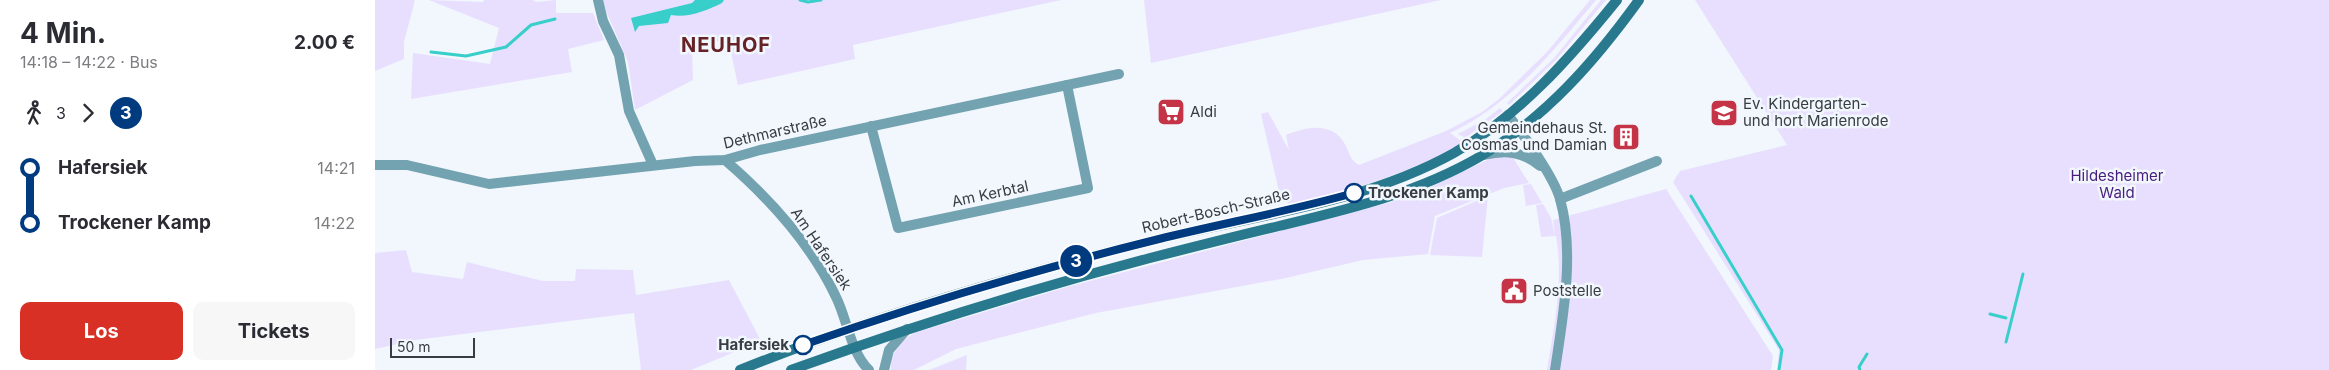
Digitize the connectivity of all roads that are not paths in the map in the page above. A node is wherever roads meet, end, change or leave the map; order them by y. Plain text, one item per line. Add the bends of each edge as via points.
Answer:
1 (598, 0) edge
2 (1617, 0) edge
3 (1639, 0) edge
4 (1119, 74) dead end
5 (1067, 85) junction
6 (1508, 115) junction
7 (871, 126) junction
8 (1520, 129) junction
9 (1480, 156) junction
10 (725, 160) junction
11 (1657, 161) dead end
12 (375, 165) edge
13 (653, 166) junction
14 (1544, 169) junction
15 (1560, 199) junction
16 (908, 328) junction
17 (848, 329) junction
18 (856, 347) junction
19 (740, 370) edge
20 (791, 370) edge
21 (869, 370) edge
22 (885, 370) edge
23 (1555, 370) edge

1 - 13 street via 603,21 619,55 629,111
2 - 6 main road, Robert-Bosch-Straße via 1579,48
3 - 8 main road, Robert-Bosch-Straße via 1588,66
4 - 5 street, Dethmarstraße
5 - 7 street, Dethmarstraße
5 - 7 street, Am Kerbtal via 1088,188 898,228
6 - 8 street
6 - 17 main road, Robert-Bosch-Straße via 1454,153 1364,190 1004,279
7 - 10 street, Dethmarstraße
8 - 9 main road, Robert-Bosch-Straße
8 - 14 street
9 - 14 street via 1515,152
9 - 16 main road, Robert-Bosch-Straße via 1412,189 1370,204 1149,259
10 - 13 street, Dethmarstraße
10 - 17 street, Am Hafersiek via 769,201 803,244 837,297
11 - 15 street
12 - 13 street, Dethmarstraße via 407,165 489,184
14 - 15 street
15 - 23 street via 1567,274
16 - 18 main road, Robert-Bosch-Straße
16 - 22 street via 889,350
17 - 18 street, Am Hafersiek
17 - 19 main road, Robert-Bosch-Straße
18 - 20 main road, Robert-Bosch-Straße
18 - 21 street, Am Hafersiek

